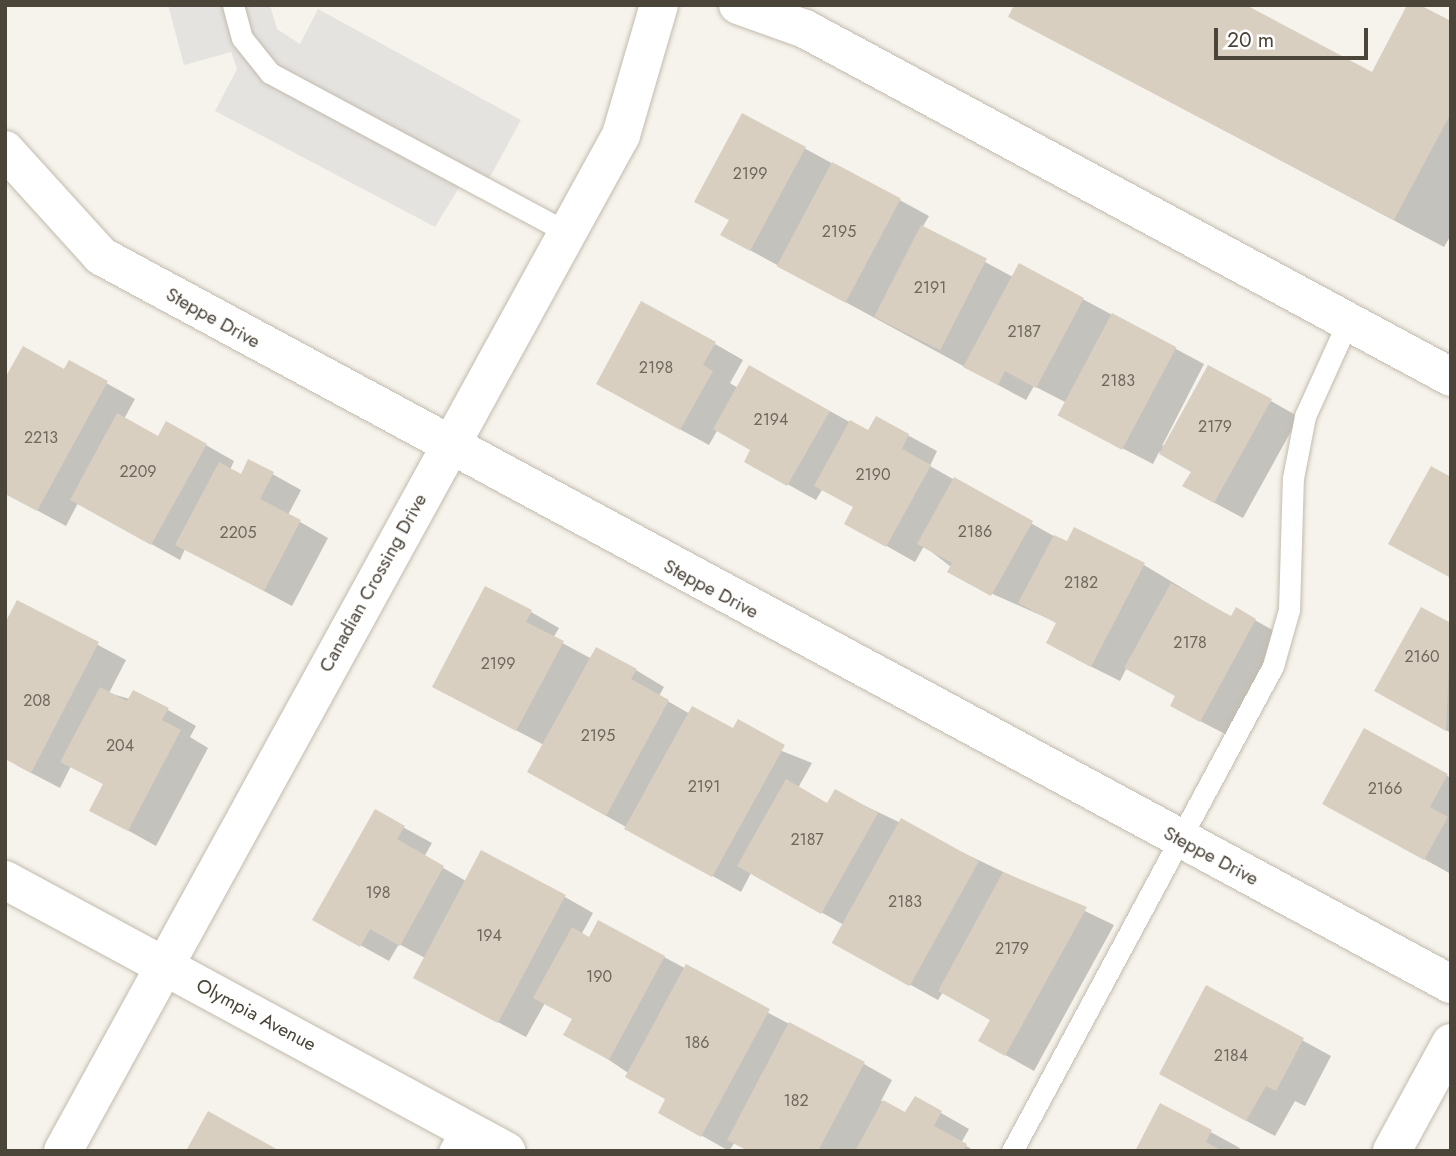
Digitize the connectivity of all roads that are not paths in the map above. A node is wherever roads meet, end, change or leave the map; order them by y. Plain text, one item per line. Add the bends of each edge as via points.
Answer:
1 (233, 5) edge
2 (659, 5) edge
3 (738, 5) edge
4 (5, 150) edge
5 (567, 232) junction
6 (1348, 321) junction
7 (1451, 377) edge
8 (447, 448) junction
9 (1180, 840) junction
10 (5, 880) edge
11 (164, 965) junction
12 (1451, 984) edge
13 (1451, 1043) edge
14 (456, 1139) edge
15 (63, 1151) edge
16 (506, 1151) edge
17 (1012, 1151) edge
18 (1392, 1151) edge

1 - 5 lane via 242,38 270,73
2 - 5 street, Canadian Crossing Drive via 621,135
3 - 6 street via 806,29
4 - 8 street, Steppe Drive via 101,256
5 - 8 street, Canadian Crossing Drive
6 - 7 street
6 - 9 lane via 1305,416 1293,478 1289,610 1272,666
8 - 9 street, Steppe Drive
8 - 11 street, Canadian Crossing Drive
9 - 12 street, Steppe Drive
9 - 17 lane
10 - 11 street, Olympia Avenue
11 - 14 street, Olympia Avenue
11 - 15 street, Canadian Crossing Drive
13 - 18 street
14 - 16 street, Olympia Avenue

